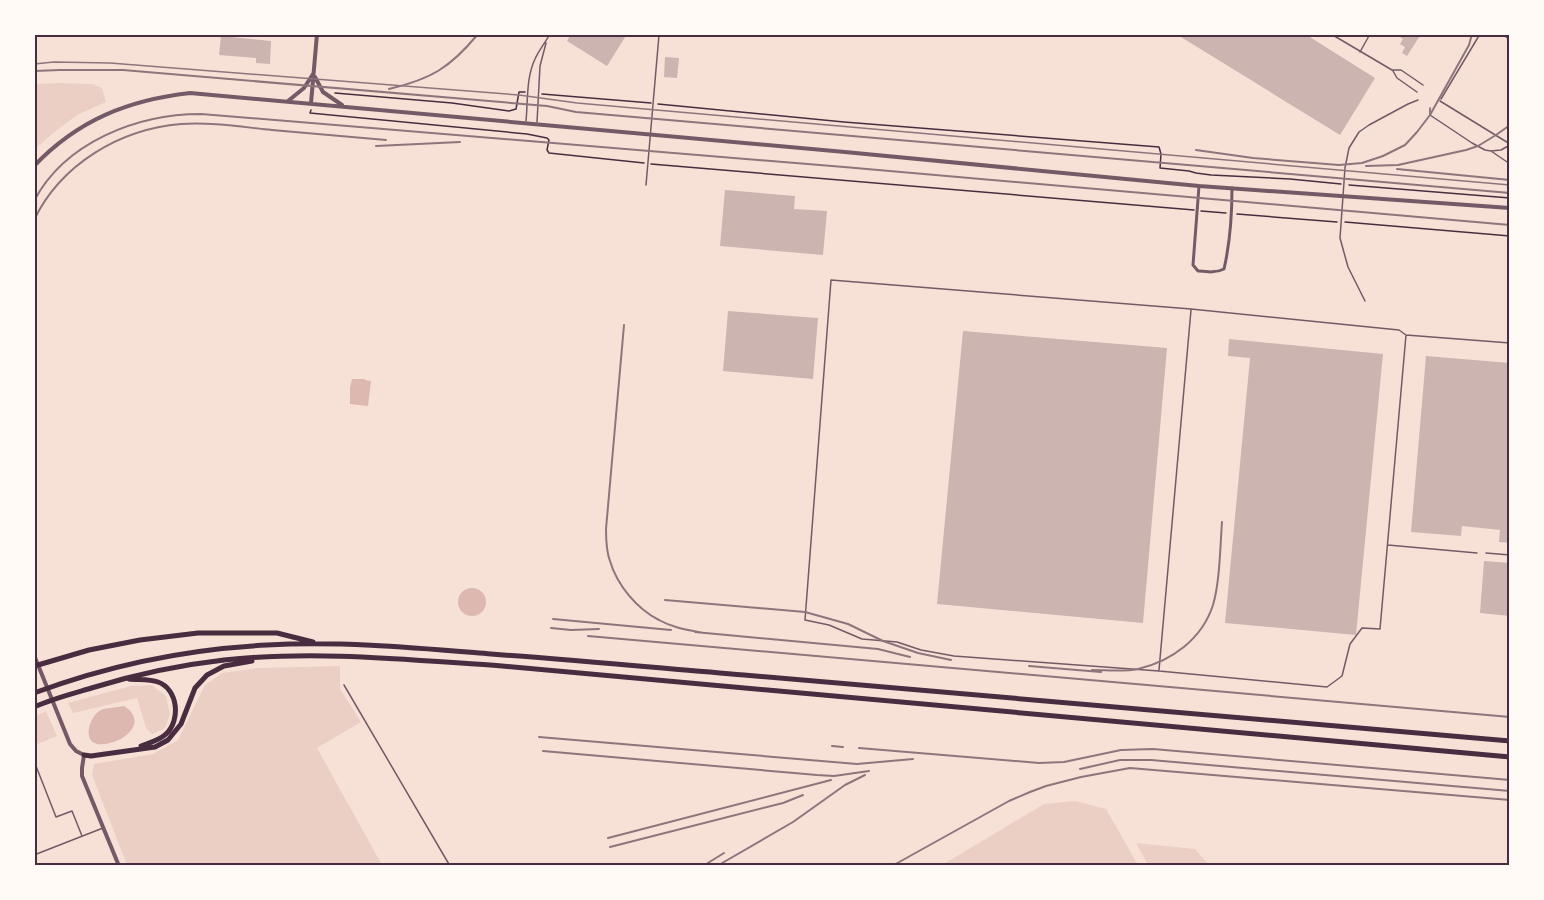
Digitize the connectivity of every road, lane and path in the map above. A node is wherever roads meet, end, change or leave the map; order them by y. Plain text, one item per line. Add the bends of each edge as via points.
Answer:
1 (316, 34) edge
2 (550, 34) edge
3 (1331, 34) edge
4 (1370, 34) edge
5 (1480, 34) edge
6 (1502, 34) edge
7 (659, 35) edge
8 (547, 40) junction
9 (1509, 40) edge
10 (1360, 52) junction
11 (1392, 70) junction
12 (314, 74) junction
13 (1423, 85) dead end
14 (529, 92) junction
15 (1417, 92) dead end
16 (330, 93) dead end
17 (539, 94) junction
18 (1418, 100) dead end
19 (288, 101) junction
20 (311, 103) junction
21 (344, 106) junction
22 (1431, 108) dead end
23 (310, 113) dead end
24 (526, 123) junction
25 (537, 124) junction
26 (1509, 145) edge
27 (1491, 151) junction
28 (1509, 164) edge
29 (34, 166) edge
30 (646, 185) dead end
31 (1199, 186) junction
32 (1232, 188) junction
33 (1509, 198) edge
34 (1509, 208) edge
35 (1197, 210) junction
36 (1232, 213) junction
37 (1509, 236) edge
38 (1365, 301) dead end
39 (1191, 309) junction
40 (1406, 335) junction
41 (1509, 343) edge
42 (1387, 545) junction
43 (1477, 552) dead end
44 (1486, 553) dead end
45 (1509, 555) edge
46 (324, 644) junction
47 (34, 655) edge
48 (280, 657) junction
49 (38, 665) junction
50 (1159, 671) junction
51 (122, 679) junction
52 (344, 685) dead end
53 (37, 692) edge
54 (34, 707) edge
55 (1509, 741) edge
56 (134, 749) junction
57 (84, 755) junction
58 (1509, 757) edge
59 (34, 766) edge
60 (104, 828) junction
61 (82, 836) junction
62 (34, 855) edge
63 (119, 866) edge
64 (450, 866) edge

1 - 12 street
2 - 8 lane
3 - 10 lane
4 - 10 lane
5 - 26 lane via 1441,100
6 - 9 lane
7 - 30 lane
8 - 14 lane via 533,64
8 - 17 lane via 540,66
10 - 11 lane
11 - 13 lane via 1401,70
11 - 15 lane
12 - 19 street
12 - 20 street
12 - 21 street via 323,92
14 - 16 path via 519,92 516,109 509,111
14 - 24 lane
17 - 25 lane
17 - 33 path via 1159,147 1161,168
18 - 38 lane via 1359,132 1347,154 1340,238 1348,267
19 - 20 street
19 - 29 street via 190,93 143,100 79,128
20 - 21 street
21 - 24 street
22 - 27 lane via 1430,115
23 - 35 path via 527,134 547,138 549,153 649,164
24 - 25 street
25 - 31 street
26 - 27 lane
27 - 28 lane
31 - 32 street
31 - 35 street
32 - 34 street
32 - 36 street
35 - 36 path
35 - 36 street via 1193,265 1198,272 1224,269
36 - 37 path
39 - 40 lane via 1399,330
39 - 50 lane
39 - 50 lane via 831,280 805,620 862,639 897,642 954,656
40 - 41 lane
40 - 42 lane
42 - 43 lane
42 - 50 lane via 1380,628 1362,628 1350,644 1342,676 1327,687
44 - 45 lane
46 - 49 highway via 278,633 198,633 89,650
46 - 53 highway via 179,655 105,670
46 - 55 highway via 502,655
47 - 49 street
48 - 51 highway via 204,663
48 - 56 highway via 224,666 207,675 195,688 181,724 168,740 155,747
48 - 58 highway via 368,657 502,666
49 - 57 street via 70,744
51 - 54 highway
51 - 56 highway via 158,682 169,689 176,704 175,718 166,735
52 - 64 lane
56 - 57 highway
57 - 60 street via 82,776
59 - 61 lane via 56,817 72,811
60 - 61 lane
60 - 63 street
61 - 62 lane

